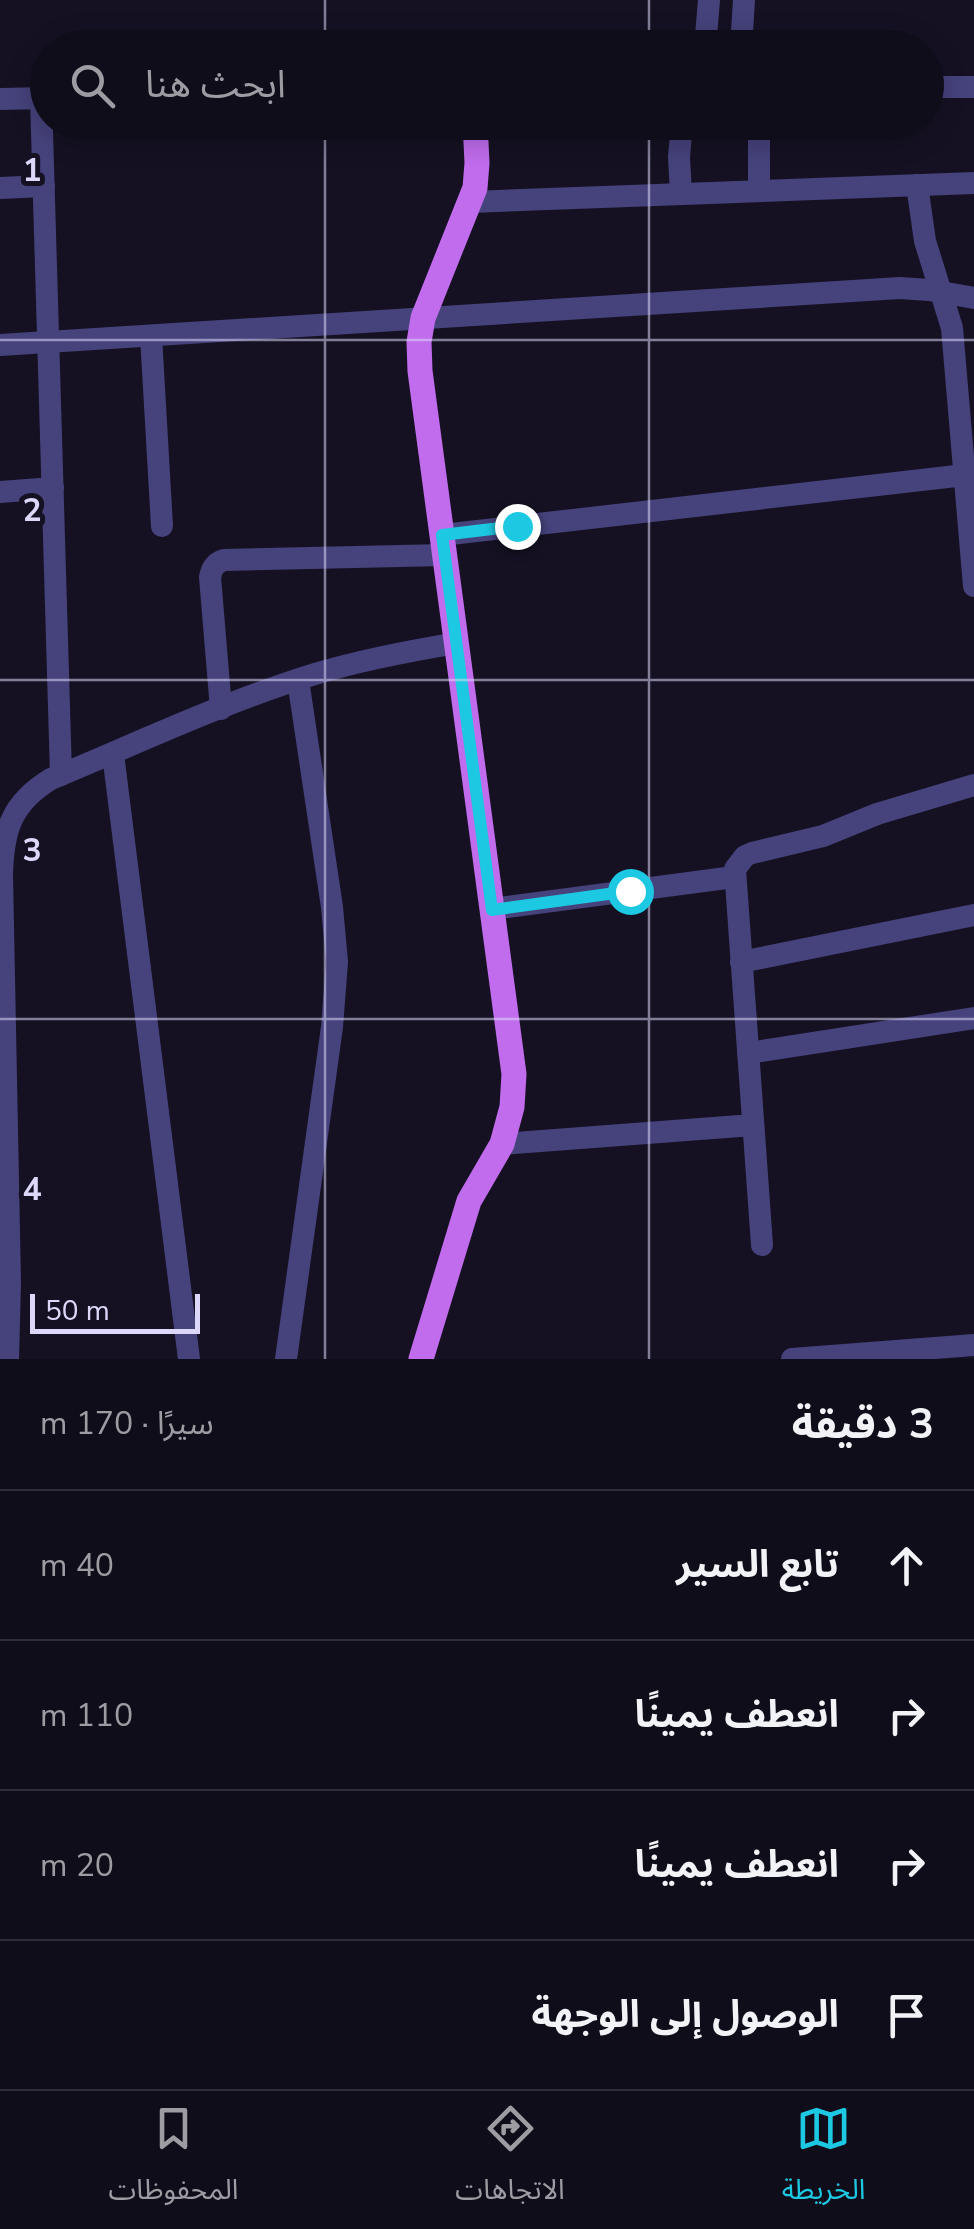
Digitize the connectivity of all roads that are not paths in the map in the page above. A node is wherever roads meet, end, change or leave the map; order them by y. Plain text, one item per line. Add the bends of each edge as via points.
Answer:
1 (709, 0) edge
2 (744, 0) edge
3 (706, 30) edge
4 (742, 30) edge
5 (944, 87) edge
6 (974, 87) edge
7 (30, 98) edge
8 (0, 99) edge
9 (44, 140) edge
10 (476, 140) edge
11 (680, 140) edge
12 (760, 140) edge
13 (974, 183) edge
14 (917, 185) junction
15 (44, 186) junction
16 (0, 188) edge
17 (760, 191) junction
18 (682, 194) junction
19 (471, 202) junction
20 (942, 293) junction
21 (974, 298) edge
22 (423, 318) junction
23 (151, 336) junction
24 (49, 342) junction
25 (0, 345) edge
26 (965, 475) junction
27 (53, 488) junction
28 (0, 492) edge
29 (162, 526) dead end
30 (443, 545) junction
31 (974, 586) edge
32 (457, 642) junction
33 (298, 680) junction
34 (221, 709) junction
35 (113, 754) junction
36 (61, 775) junction
37 (974, 785) edge
38 (734, 877) junction
39 (492, 910) junction
40 (974, 916) edge
41 (740, 962) junction
42 (974, 1018) edge
43 (748, 1053) junction
44 (753, 1125) junction
45 (502, 1144) junction
46 (762, 1245) dead end
47 (974, 1345) edge
48 (8, 1359) edge
49 (189, 1359) edge
50 (286, 1359) edge
51 (421, 1359) edge
52 (792, 1359) edge

1 - 3 street
2 - 4 street
5 - 6 street
7 - 8 street
9 - 15 street
10 - 19 main road
11 - 18 street
12 - 17 street
13 - 14 street
14 - 17 street
14 - 20 street via 924,241
15 - 16 street
15 - 24 street
17 - 18 street
18 - 19 street
19 - 22 main road
20 - 21 street
20 - 22 street via 900,288
20 - 26 street via 952,328
22 - 23 street
22 - 30 main road via 420,371
23 - 24 street
23 - 29 street
24 - 25 street
24 - 27 street
26 - 30 street
26 - 31 street
27 - 28 street
27 - 36 street
30 - 32 main road
30 - 34 street via 219,562 210,577
32 - 33 street
32 - 39 main road
33 - 34 street
33 - 50 street via 336,962
34 - 35 street
35 - 36 street
35 - 49 street
36 - 48 street via 17,809 2,857
37 - 38 street via 752,853
38 - 39 street
38 - 41 street
39 - 45 main road via 514,1074
40 - 41 street
41 - 43 street
42 - 43 street
43 - 44 street
44 - 45 street
44 - 46 street
45 - 51 main road via 469,1202
47 - 52 street

